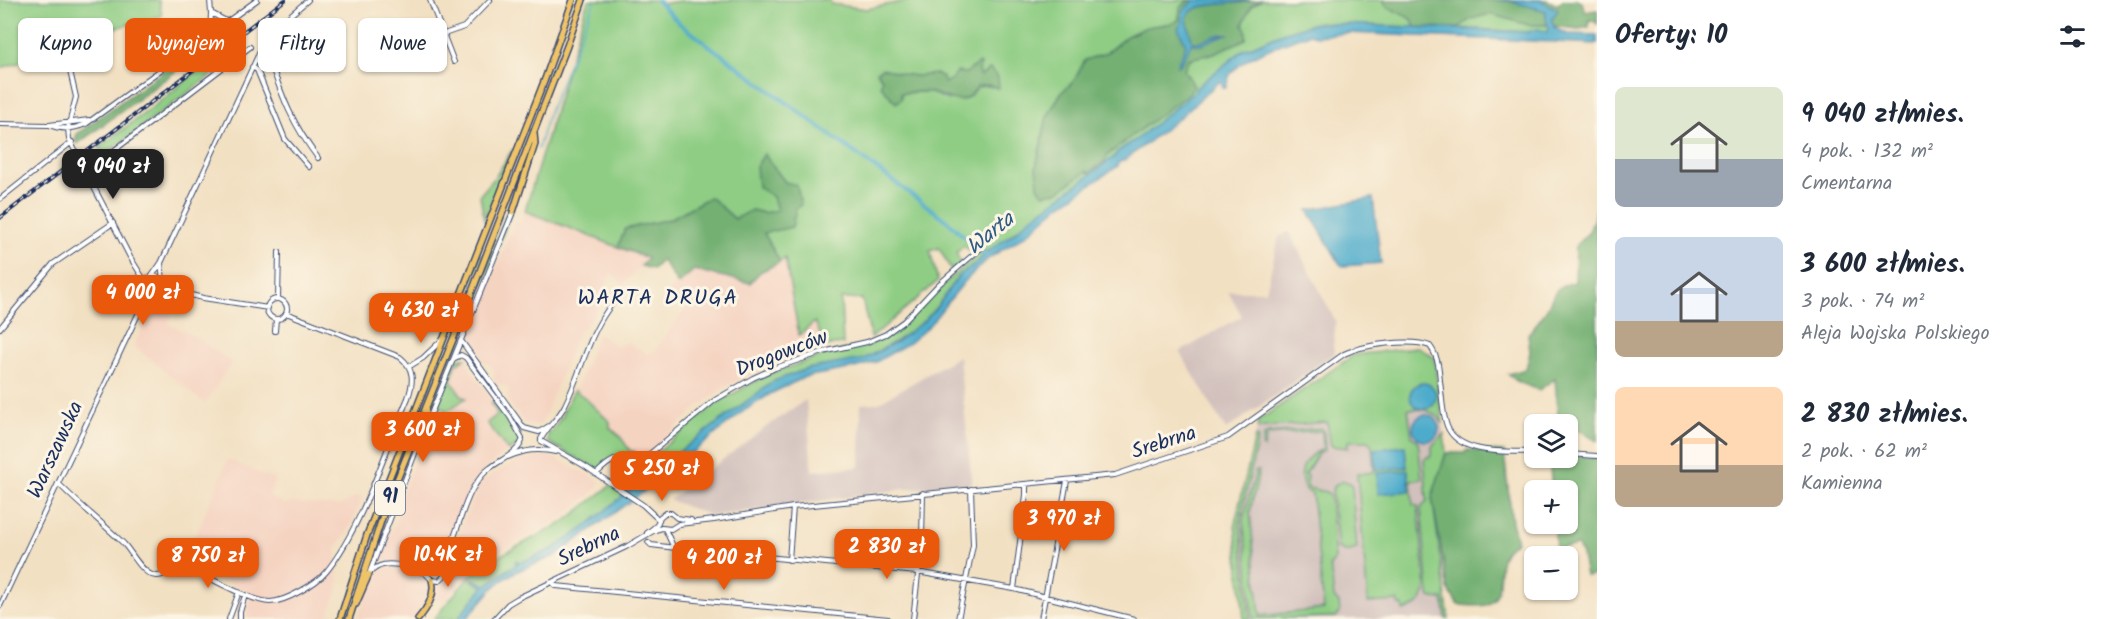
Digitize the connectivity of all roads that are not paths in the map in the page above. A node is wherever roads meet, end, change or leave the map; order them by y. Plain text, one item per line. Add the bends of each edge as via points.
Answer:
1 (210, 0) edge
2 (258, 0) edge
3 (308, 0) edge
4 (430, 0) edge
5 (490, 0) edge
6 (573, 0) edge
7 (583, 0) edge
8 (212, 13) junction
9 (212, 18) edge
10 (221, 18) edge
11 (233, 18) edge
12 (287, 18) edge
13 (437, 18) edge
14 (447, 33) edge
15 (447, 42) edge
16 (250, 47) dead end
17 (258, 55) edge
18 (454, 62) dead end
19 (252, 67) junction
20 (70, 72) edge
21 (158, 72) edge
22 (274, 72) edge
23 (0, 124) edge
24 (70, 126) junction
25 (534, 132) junction
26 (72, 142) junction
27 (318, 158) dead end
28 (309, 167) dead end
29 (87, 171) junction
30 (0, 199) edge
31 (513, 212) joint
32 (113, 223) junction
33 (980, 250) dead end
34 (279, 252) dead end
35 (161, 263) junction
36 (138, 269) junction
37 (151, 276) junction
38 (164, 284) junction
39 (145, 286) junction
40 (160, 291) junction
41 (176, 291) junction
42 (153, 295) junction
43 (278, 299) junction
44 (612, 304) dead end
45 (141, 308) junction
46 (268, 308) junction
47 (286, 312) junction
48 (276, 319) junction
49 (0, 328) edge
50 (274, 331) dead end
51 (443, 338) junction
52 (462, 342) junction
53 (455, 358) junction
54 (410, 366) junction
55 (428, 401) junction
56 (554, 422) junction
57 (530, 431) junction
58 (536, 432) junction
59 (522, 440) junction
60 (541, 440) junction
61 (419, 443) junction
62 (535, 449) junction
63 (529, 450) junction
64 (1524, 451) edge
65 (562, 454) junction
66 (1578, 455) edge
67 (1597, 456) edge
68 (500, 460) junction
69 (596, 474) junction
70 (1067, 481) junction
71 (58, 483) junction
72 (1026, 484) junction
73 (970, 489) junction
74 (923, 493) junction
75 (643, 505) junction
76 (793, 507) junction
77 (664, 513) junction
78 (675, 517) junction
79 (659, 520) junction
80 (699, 521) junction
81 (674, 526) junction
82 (664, 528) junction
83 (637, 540) junction
84 (648, 542) dead end
85 (670, 542) junction
86 (673, 547) junction
87 (378, 551) junction
88 (446, 556) junction
89 (789, 560) junction
90 (383, 564) junction
91 (404, 566) junction
92 (434, 567) junction
93 (444, 571) junction
94 (917, 572) junction
95 (369, 574) junction
96 (431, 578) junction
97 (967, 580) junction
98 (552, 582) junction
99 (1014, 589) junction
100 (239, 592) junction
101 (245, 595) junction
102 (1045, 598) junction
103 (0, 606) edge
104 (350, 616) edge
105 (229, 619) edge
106 (240, 619) edge
107 (340, 619) edge
108 (418, 619) edge
109 (494, 619) edge
110 (888, 619) edge
111 (913, 619) edge
112 (958, 619) edge
113 (1041, 619) edge
114 (1134, 619) edge

1 - 8 street
2 - 11 street
3 - 12 street
4 - 13 street
5 - 14 street via 464,27
6 - 51 main road, 91
7 - 25 main road, 91
8 - 9 street
8 - 10 street
15 - 18 street
16 - 29 street
17 - 19 street
19 - 28 street via 257,70 285,140
19 - 35 street
20 - 24 street via 76,97
21 - 24 street via 86,124
22 - 27 street via 294,124
23 - 24 street
24 - 26 street via 68,135
25 - 31 main road via 535,144
25 - 55 main road, 91
26 - 29 street
26 - 30 street
29 - 32 street
31 - 52 street
32 - 36 street
32 - 49 street via 53,264
33 - 69 street, Drogowców via 886,334 765,372 715,400 635,466 620,458
34 - 43 street
35 - 37 street
35 - 38 street
36 - 37 street
36 - 39 street
37 - 38 street
37 - 39 street
38 - 40 street
38 - 41 street
39 - 42 street
39 - 45 street, Warszawska
40 - 41 street
40 - 42 street
41 - 46 street
42 - 45 street, Warszawska
43 - 46 street
43 - 47 street via 285,304
44 - 56 street via 597,326 571,392
45 - 71 street, Warszawska
46 - 48 street
47 - 48 street
47 - 54 street via 390,352
48 - 50 street
51 - 54 street
51 - 107 main road, 91 via 367,535
52 - 53 street
52 - 57 street via 521,425
53 - 59 street via 466,358 510,417
53 - 61 street
54 - 101 street via 413,381 408,398 353,529 328,571 284,600 264,601
55 - 61 main road
55 - 104 main road, 91 via 383,515
56 - 58 street
56 - 60 street
57 - 58 street
57 - 59 street
58 - 60 street
59 - 63 street
59 - 68 street via 518,448
60 - 62 street
60 - 65 street
61 - 87 street
62 - 63 street
62 - 65 street
63 - 68 street
64 - 70 street, Srebrna via 1472,448 1453,438 1446,424 1437,358 1430,346 1412,342 1344,354 1228,437 1115,475
65 - 69 street
66 - 67 street
68 - 88 street via 473,487
69 - 75 street
70 - 72 street, Srebrna
70 - 102 street
71 - 100 street via 124,544 150,575 162,576 182,564
71 - 103 street, Warszawska
72 - 73 street, Srebrna
72 - 99 street
73 - 74 street, Srebrna
73 - 97 street via 974,544
74 - 76 street, Srebrna
74 - 94 street
75 - 77 street
75 - 79 street
76 - 80 street, Srebrna
76 - 89 street
77 - 78 street
77 - 79 street
78 - 80 street, Srebrna
78 - 81 street
79 - 82 street
79 - 83 street, Srebrna
80 - 81 street, Srebrna
81 - 82 street
81 - 85 street
82 - 83 street, Srebrna
82 - 85 street
83 - 98 street, Srebrna
84 - 86 street
85 - 86 street
86 - 89 street
87 - 90 street
87 - 95 street
88 - 92 street
88 - 93 street
89 - 94 street
90 - 91 street
90 - 95 street
91 - 92 street
91 - 96 street
92 - 93 street
92 - 96 street
93 - 96 street via 441,580
94 - 97 street
94 - 111 street
95 - 104 main road
96 - 108 main road via 434,587 429,603
97 - 99 street
97 - 112 street
98 - 109 street, Srebrna via 508,604
98 - 110 street via 556,586
99 - 102 street
100 - 101 street
100 - 105 street
101 - 106 street
102 - 113 street
102 - 114 street

